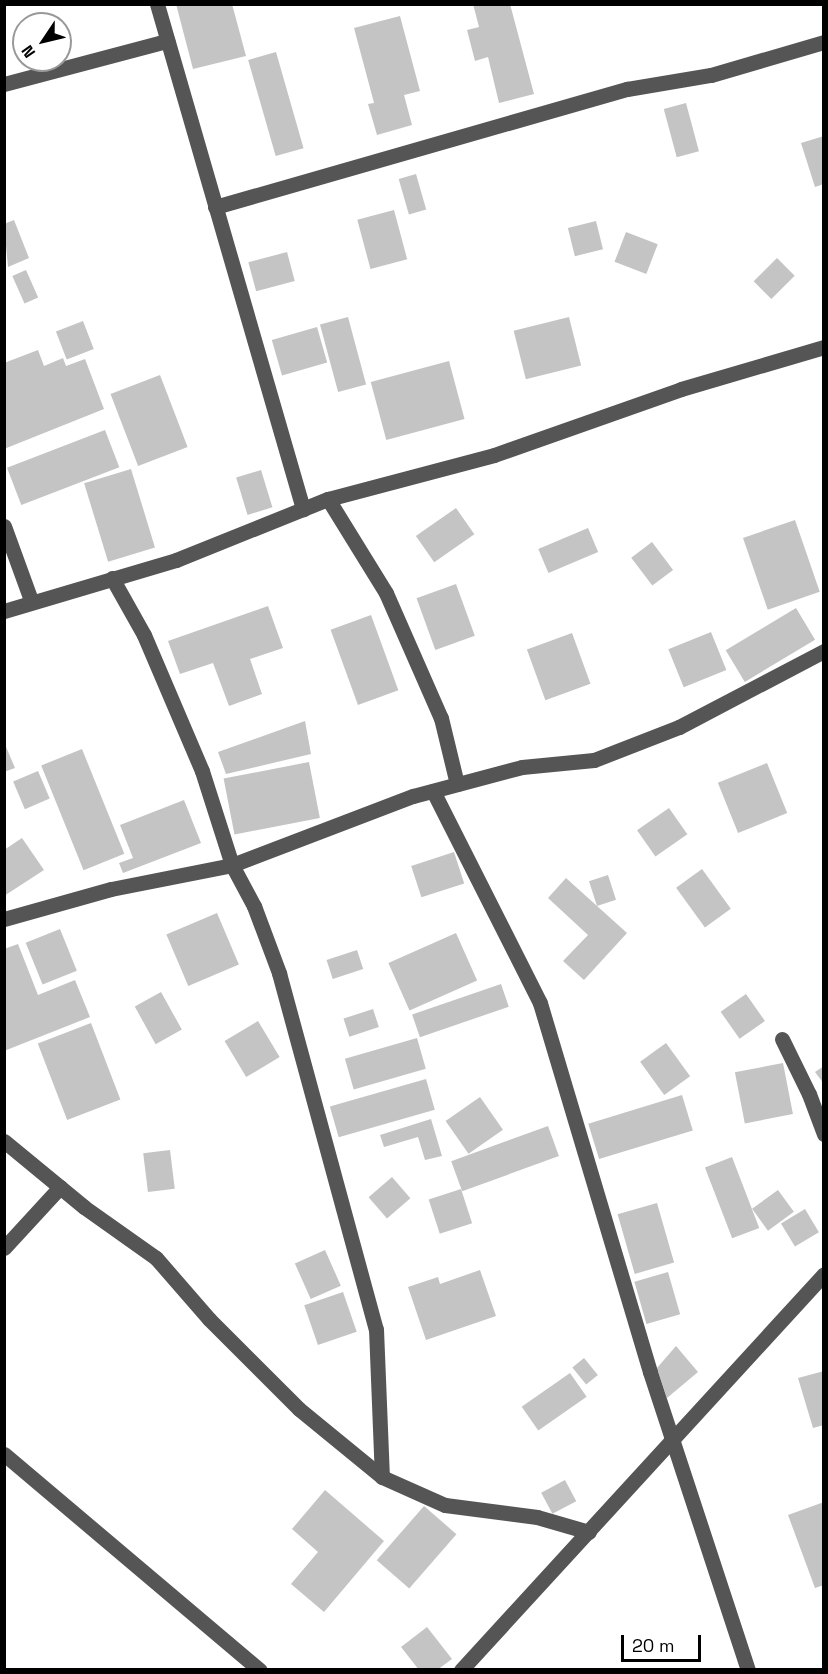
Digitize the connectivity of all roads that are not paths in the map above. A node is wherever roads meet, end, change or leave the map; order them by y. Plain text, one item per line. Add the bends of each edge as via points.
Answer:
1 (157, 4) edge
2 (167, 41) junction
3 (824, 42) edge
4 (4, 84) edge
5 (215, 207) junction
6 (824, 347) edge
7 (328, 499) junction
8 (303, 509) junction
9 (4, 526) edge
10 (112, 578) junction
11 (31, 600) junction
12 (4, 611) edge
13 (824, 651) edge
14 (457, 784) junction
15 (434, 791) junction
16 (232, 865) junction
17 (4, 919) edge
18 (782, 1040) dead end
19 (824, 1134) edge
20 (4, 1141) edge
21 (60, 1187) junction
22 (4, 1248) edge
23 (824, 1274) edge
24 (673, 1440) junction
25 (4, 1454) edge
26 (382, 1477) junction
27 (589, 1532) junction
28 (260, 1670) edge
29 (461, 1670) edge
30 (748, 1670) edge

1 - 2 street
2 - 4 street
2 - 5 street
3 - 5 street via 711,75 627,89
5 - 8 street
6 - 7 street via 681,388 494,455
7 - 8 street
7 - 14 street via 386,593 441,718
8 - 10 street via 176,560
9 - 11 street
10 - 11 street
10 - 16 street via 144,635 202,771
11 - 12 street
13 - 14 street via 679,727 594,760 522,767
14 - 15 street
15 - 16 street
15 - 24 street via 540,1002
16 - 17 street via 111,889
16 - 26 street via 254,906 279,973 376,1329
18 - 19 street
20 - 21 street
21 - 22 street
21 - 26 street via 156,1258 209,1319 298,1409
23 - 24 street
24 - 27 street
24 - 30 street
25 - 28 street
26 - 27 street via 445,1505 537,1517
27 - 29 street

